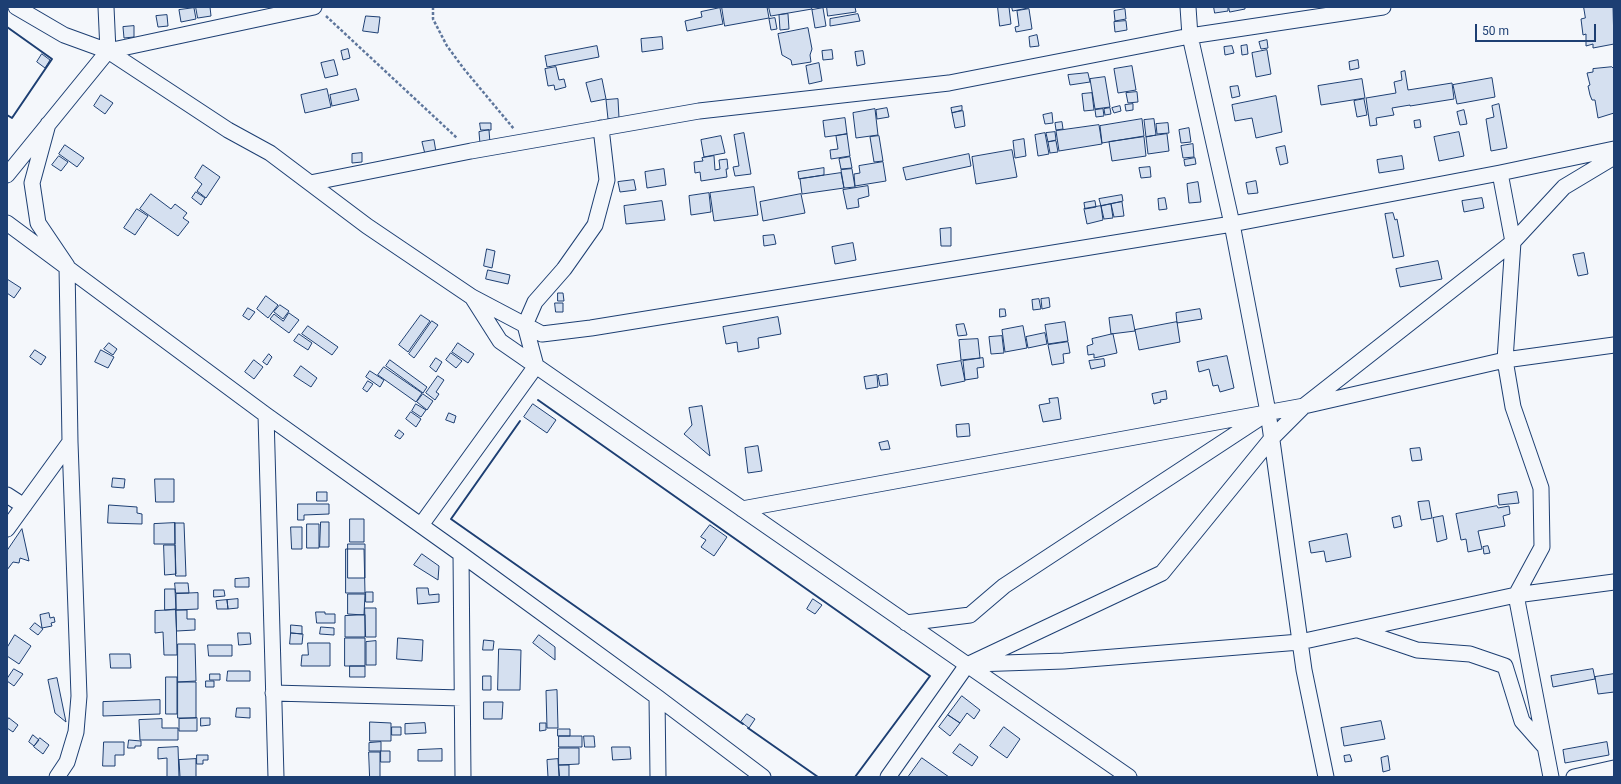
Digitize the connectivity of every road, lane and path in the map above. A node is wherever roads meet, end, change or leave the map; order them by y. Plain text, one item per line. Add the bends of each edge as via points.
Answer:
1 (16, 7) edge
2 (106, 7) edge
3 (433, 7) edge
4 (1188, 7) edge
5 (1384, 7) edge
6 (292, 10) edge
7 (318, 10) edge
8 (1190, 36) junction
9 (108, 51) junction
10 (48, 124) junction
11 (601, 128) junction
12 (525, 142) junction
13 (1614, 150) edge
14 (471, 151) junction
15 (1614, 157) edge
16 (1500, 173) junction
17 (7, 175) edge
18 (310, 183) junction
19 (7, 223) edge
20 (1232, 224) junction
21 (1513, 242) junction
22 (67, 266) junction
23 (472, 297) junction
24 (525, 325) junction
25 (1614, 345) edge
26 (1505, 360) junction
27 (536, 366) junction
28 (1304, 406) junction
29 (1268, 412) junction
30 (266, 415) junction
31 (1272, 438) junction
32 (70, 442) junction
33 (7, 495) edge
34 (24, 506) junction
35 (742, 509) junction
36 (421, 524) junction
37 (7, 530) edge
38 (461, 554) junction
39 (1614, 582) edge
40 (1516, 595) junction
41 (906, 623) junction
42 (1358, 630) junction
43 (1300, 642) junction
44 (967, 665) junction
45 (273, 693) junction
46 (657, 697) junction
47 (462, 698) junction
48 (1546, 748) junction
49 (1614, 768) edge
50 (57, 777) edge
51 (276, 777) edge
52 (463, 777) edge
53 (658, 777) edge
54 (763, 777) edge
55 (888, 777) edge
56 (1129, 777) edge
57 (1326, 777) edge
58 (1551, 777) edge
59 (1574, 777) edge

1 - 9 street via 64,35
2 - 9 street
3 - 12 path via 433,19 447,46
4 - 8 street
5 - 8 street
6 - 7 street
6 - 9 street
7 - 14 path
8 - 11 street via 949,83 699,111
8 - 20 street
9 - 10 street
9 - 18 street via 228,130 270,153
10 - 17 street
10 - 22 street via 32,183 38,223
11 - 12 street
11 - 24 street via 607,180 595,225 564,269 535,302
12 - 14 street
13 - 16 street
14 - 18 street
15 - 21 street via 1564,187
16 - 20 street
16 - 21 street
18 - 23 street via 367,226
19 - 22 street
20 - 24 street via 591,328 542,334
20 - 29 street
21 - 26 street
21 - 28 street
22 - 30 street
22 - 32 street
23 - 24 street
23 - 27 street via 500,341
24 - 27 street
25 - 26 street
26 - 28 street
26 - 40 street via 1513,407 1541,488 1542,547
27 - 35 street
27 - 36 street
28 - 29 street
28 - 31 street
29 - 31 street
29 - 35 street
29 - 41 street via 1004,586 970,615
30 - 36 street
30 - 45 street
31 - 43 street
31 - 44 street via 1162,573
32 - 34 street
32 - 50 street via 79,696 76,732 68,762
33 - 34 street
34 - 37 street
35 - 41 street
36 - 38 street
38 - 46 street
38 - 47 street
39 - 40 street
40 - 42 street
40 - 48 street
41 - 44 street
42 - 43 street
42 - 48 street via 1417,650 1470,654 1504,666 1522,721
43 - 44 street via 1064,661
43 - 57 street
44 - 55 street
44 - 56 street
45 - 47 street
45 - 51 street
46 - 53 street
46 - 54 street
47 - 52 street
48 - 58 street
49 - 59 street

